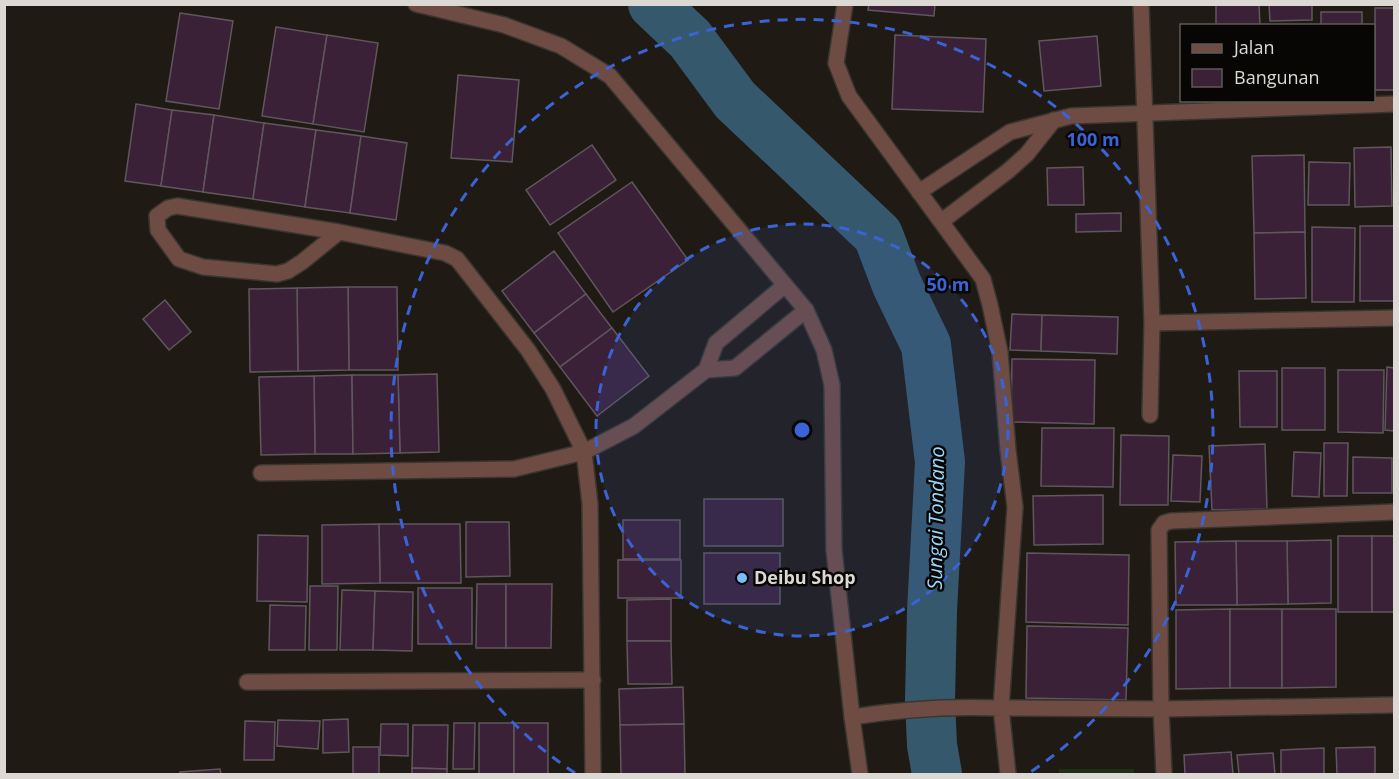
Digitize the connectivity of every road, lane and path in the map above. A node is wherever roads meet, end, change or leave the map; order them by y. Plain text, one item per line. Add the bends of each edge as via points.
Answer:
1 (416, 4) edge
2 (844, 4) edge
3 (1141, 4) edge
4 (1395, 104) edge
5 (1144, 115) junction
6 (1054, 120) junction
7 (919, 192) junction
8 (942, 221) junction
9 (339, 232) junction
10 (785, 285) junction
11 (806, 310) junction
12 (1395, 318) edge
13 (1152, 323) junction
14 (706, 370) junction
15 (1150, 415) dead end
16 (585, 452) junction
17 (261, 473) dead end
18 (1395, 512) edge
19 (593, 680) junction
20 (247, 682) dead end
21 (1395, 705) edge
22 (1001, 708) junction
23 (1161, 709) junction
24 (852, 717) junction
25 (593, 774) edge
26 (860, 774) edge
27 (1008, 774) edge
28 (1164, 774) edge

1 - 10 street via 504,25 561,46 610,76
2 - 7 street via 836,63 849,96
3 - 5 street
4 - 5 street
5 - 6 street via 1071,116
5 - 13 street
6 - 7 street via 1010,132
6 - 8 street via 1027,154
7 - 8 street
8 - 22 street via 982,279 1000,352 1016,507
9 - 9 street via 177,206 157,216 158,230 179,259 203,267 277,274 288,271
9 - 16 street via 457,259 534,359
10 - 11 street
10 - 14 street via 716,343
11 - 14 street via 735,368
11 - 24 street via 824,350 832,386 834,550
12 - 13 street
13 - 15 street
14 - 16 street via 634,426
16 - 17 street via 514,469
16 - 19 street via 590,504
18 - 23 street via 1164,523 1159,530
19 - 20 street
19 - 25 street
21 - 23 street
22 - 23 street
22 - 24 street via 888,711
22 - 27 street
23 - 28 street
24 - 26 street

